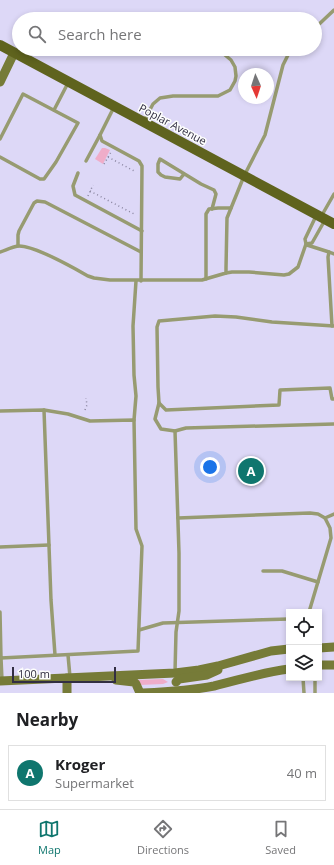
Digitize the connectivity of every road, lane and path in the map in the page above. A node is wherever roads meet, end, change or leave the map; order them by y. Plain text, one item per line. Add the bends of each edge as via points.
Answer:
1 (334, 10) edge
2 (322, 21) edge
3 (0, 46) edge
4 (12, 52) edge
5 (13, 56) edge
6 (20, 56) edge
7 (226, 56) edge
8 (288, 56) edge
9 (0, 82) edge
10 (69, 82) junction
11 (114, 107) junction
12 (54, 110) junction
13 (143, 122) junction
14 (100, 135) junction
15 (0, 139) edge
16 (114, 147) junction
17 (0, 157) edge
18 (108, 157) junction
19 (86, 161) dead end
20 (104, 164) dead end
21 (138, 173) dead end
22 (78, 174) dead end
23 (184, 174) junction
24 (244, 176) junction
25 (93, 185) dead end
26 (90, 191) junction
27 (334, 194) edge
28 (85, 201) junction
29 (231, 208) junction
30 (212, 209) junction
31 (138, 215) dead end
32 (324, 219) edge
33 (142, 231) junction
34 (306, 244) junction
35 (18, 246) junction
36 (0, 252) edge
37 (141, 252) junction
38 (329, 252) junction
39 (334, 254) edge
40 (226, 273) junction
41 (206, 279) junction
42 (136, 280) junction
43 (141, 281) junction
44 (333, 326) edge
45 (86, 398) dead end
46 (334, 399) edge
47 (159, 403) junction
48 (44, 410) junction
49 (84, 410) dead end
50 (0, 411) edge
51 (134, 420) junction
52 (334, 424) edge
53 (175, 431) junction
54 (334, 514) edge
55 (178, 518) junction
56 (326, 518) junction
57 (49, 545) junction
58 (0, 547) edge
59 (263, 571) dead end
60 (318, 582) junction
61 (310, 609) edge
62 (0, 612) edge
63 (286, 620) edge
64 (178, 622) junction
65 (139, 630) junction
66 (334, 647) edge
67 (322, 648) edge
68 (286, 650) edge
69 (55, 655) junction
70 (68, 655) junction
71 (1, 658) edge
72 (322, 665) edge
73 (334, 665) edge
74 (286, 669) edge
75 (93, 677) junction
76 (68, 678) junction
77 (1, 681) edge
78 (303, 681) edge
79 (315, 681) edge
80 (176, 685) edge
81 (67, 693) edge
82 (142, 693) edge
83 (304, 693) edge
84 (315, 693) edge

1 - 2 lane
3 - 4 main road, Poplar Avenue
5 - 9 main road
6 - 10 main road, Poplar Avenue
7 - 13 lane via 235,67 235,81 230,90 218,96 160,98 153,104
8 - 24 lane via 265,135
10 - 11 main road, Poplar Avenue
10 - 12 lane
11 - 13 main road, Poplar Avenue
11 - 14 lane
12 - 15 lane via 23,94
12 - 17 lane via 78,122 44,178 40,179
13 - 24 main road, Poplar Avenue
14 - 16 lane via 102,141
14 - 19 lane
16 - 18 path
16 - 33 lane via 139,161 142,166
18 - 20 path
18 - 21 path
22 - 28 lane via 73,186 75,196
23 - 23 lane via 178,170 160,159 158,172 161,175 180,179
23 - 30 lane via 214,190 216,194
24 - 29 lane
24 - 32 main road, Poplar Avenue
25 - 26 path
26 - 28 path
26 - 31 path
27 - 32 lane
28 - 33 lane
29 - 30 lane
29 - 40 lane via 227,218
30 - 41 lane via 206,214
32 - 34 lane via 312,243
32 - 34 lane via 304,239
33 - 37 lane
34 - 38 lane
34 - 40 lane via 298,267 289,274
35 - 36 lane
35 - 37 lane via 19,231 37,201 45,202
35 - 42 lane via 37,250 94,278
37 - 43 lane
38 - 39 lane
38 - 44 lane
40 - 41 lane
41 - 43 lane
42 - 43 lane
42 - 51 lane via 133,326 136,396
44 - 47 lane via 215,316 159,321
45 - 49 path via 87,405
46 - 47 lane via 332,400 330,388 280,390 279,405 166,410
47 - 53 lane via 155,419 161,429
48 - 50 lane
48 - 51 lane via 90,421
48 - 57 lane
51 - 65 lane via 136,529 142,546
52 - 53 lane via 186,428
53 - 55 lane
54 - 56 lane
55 - 56 lane via 310,512
55 - 64 lane
56 - 60 lane via 331,538
57 - 58 lane
57 - 69 lane
59 - 60 lane via 282,571
60 - 61 lane
62 - 71 lane
63 - 64 lane
64 - 65 lane via 163,623
64 - 80 lane
65 - 70 lane via 138,651
66 - 67 main road
68 - 80 main road via 271,651 199,670
69 - 70 lane
69 - 71 lane
70 - 76 lane
71 - 77 lane
72 - 73 main road
74 - 80 main road via 214,686
75 - 76 main road
75 - 80 main road
75 - 82 main road via 134,682
76 - 77 main road
76 - 81 main road
78 - 83 lane
79 - 84 lane
80 - 82 main road

